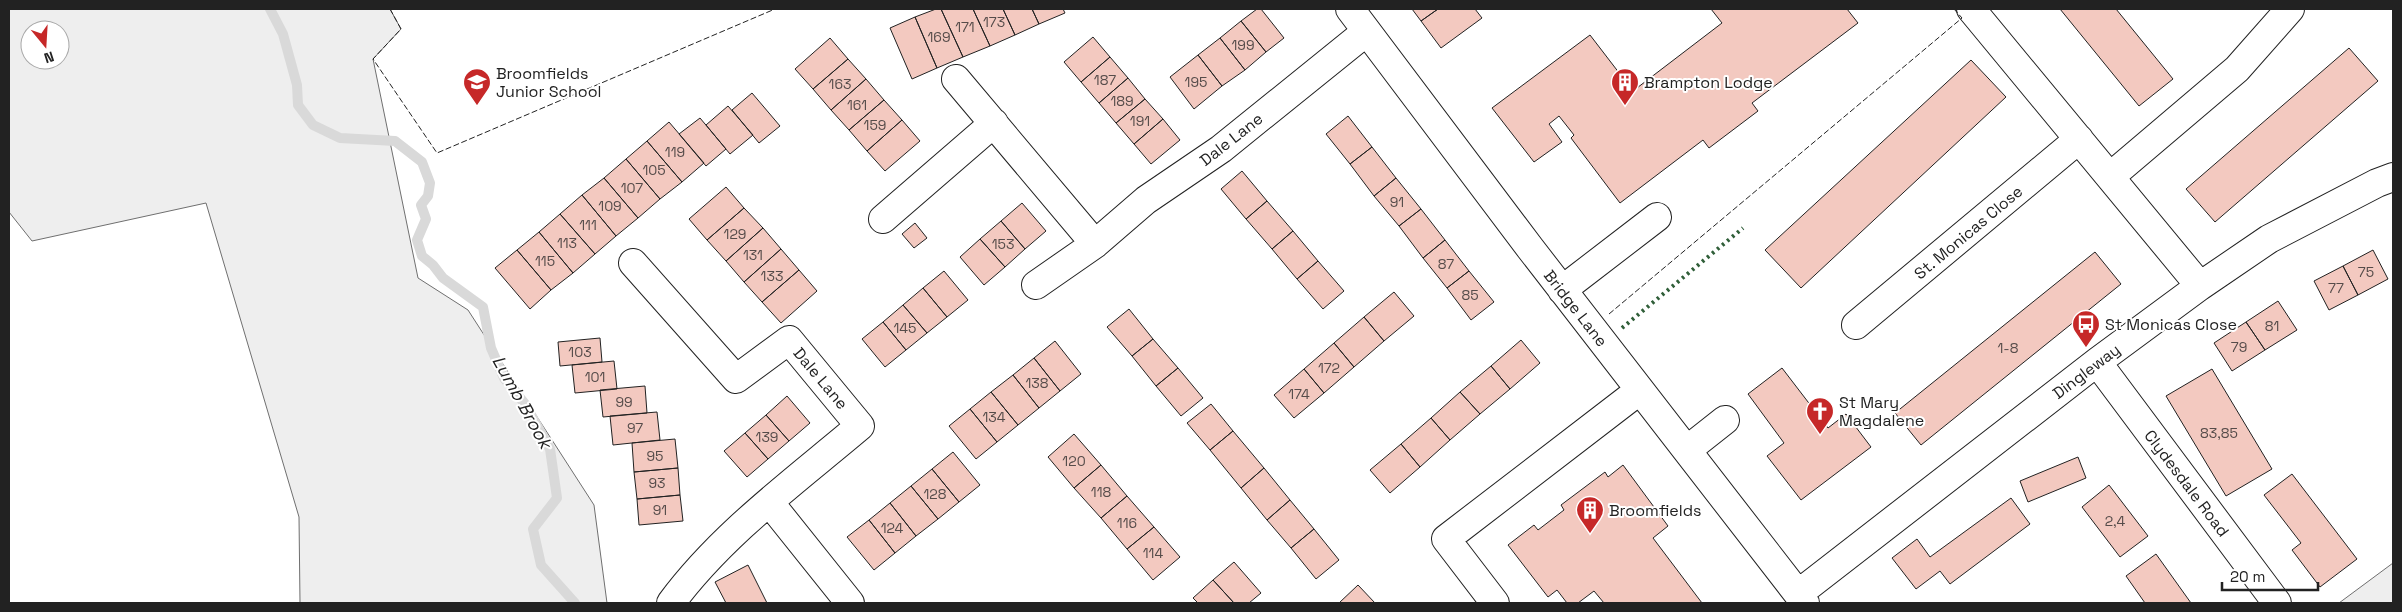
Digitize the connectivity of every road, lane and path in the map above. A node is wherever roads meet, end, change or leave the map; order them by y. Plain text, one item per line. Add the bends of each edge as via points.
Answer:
1 (1350, 9) edge
2 (1971, 9) edge
3 (2290, 9) edge
4 (1366, 32) junction
5 (956, 79) dead end
6 (994, 123) junction
7 (2079, 139) junction
8 (2111, 176) junction
9 (2393, 177) edge
10 (1657, 217) dead end
11 (883, 219) dead end
12 (1095, 244) junction
13 (634, 262) dead end
14 (1036, 285) dead end
15 (2200, 286) junction
16 (1562, 290) junction
17 (1856, 325) dead end
18 (2097, 362) junction
19 (1640, 390) junction
20 (1725, 420) dead end
21 (1687, 450) junction
22 (770, 503) junction
23 (1802, 599) edge
24 (671, 603) edge
25 (850, 603) edge
26 (1495, 603) edge
27 (2278, 603) edge

1 - 4 street, Bridge Lane
2 - 7 street
3 - 8 street via 2237,69
4 - 12 street, Dale Lane via 1221,149 1146,200
4 - 16 street, Bridge Lane
5 - 6 street
6 - 11 street
6 - 12 street
7 - 8 street
7 - 17 street, St. Monicas Close
8 - 15 street
9 - 15 street, Dingleway via 2269,238
10 - 16 street
12 - 14 street, Dale Lane
13 - 22 street, Dale Lane via 736,379 789,340 860,426
15 - 18 street, Dingleway
16 - 19 street, Bridge Lane
18 - 23 street, Dingleway
18 - 27 street, Clydesdale Road
19 - 21 street, Bridge Lane
19 - 26 street via 1446,539
20 - 21 street
21 - 23 street, Bridge Lane
22 - 24 street, Dale Lane via 692,574
22 - 25 street

